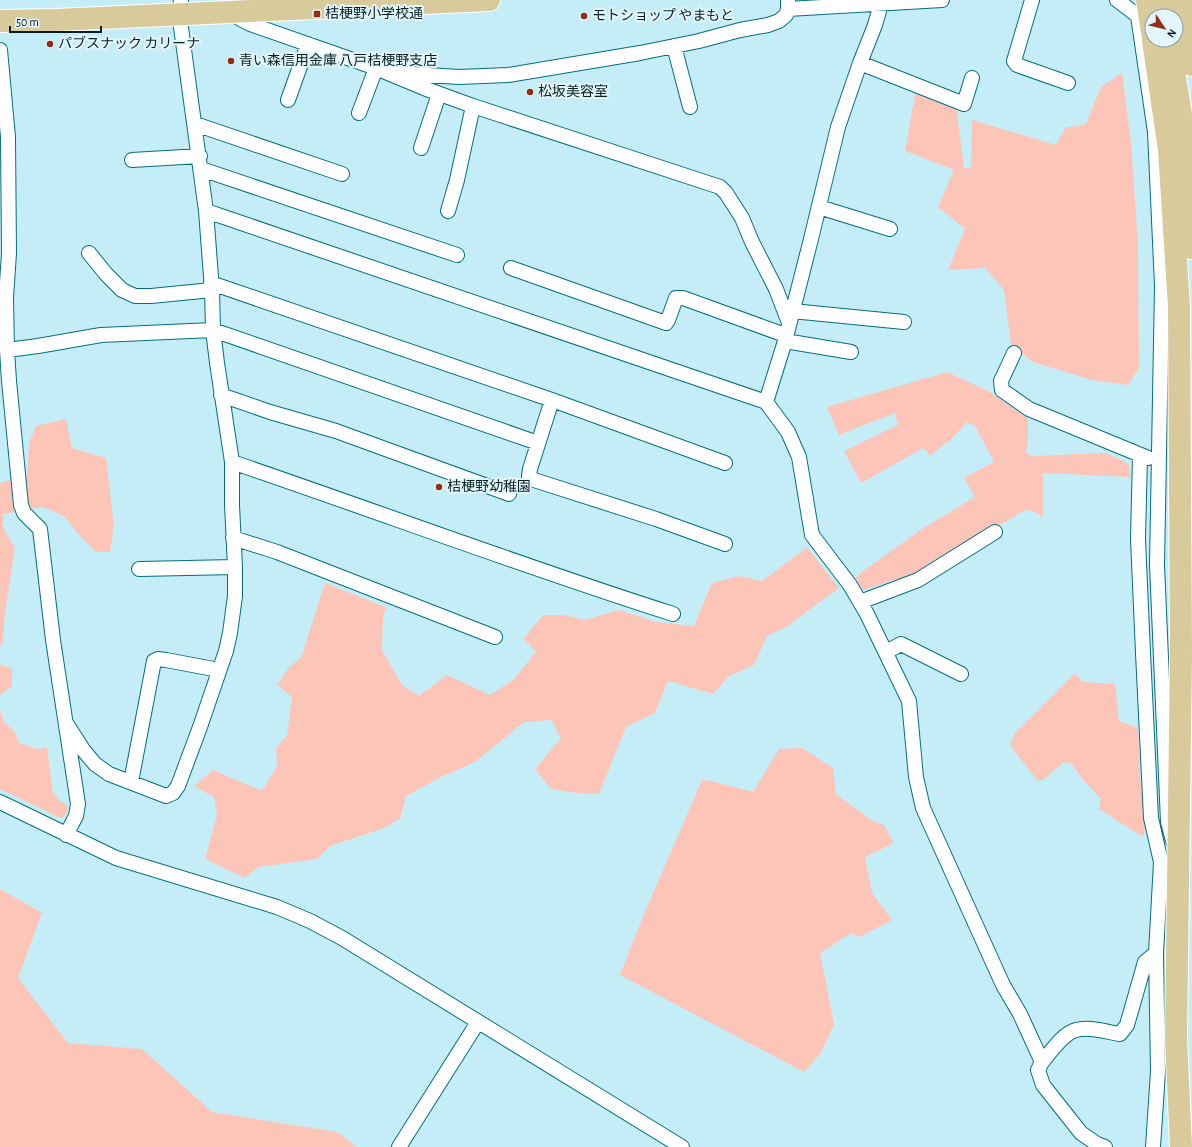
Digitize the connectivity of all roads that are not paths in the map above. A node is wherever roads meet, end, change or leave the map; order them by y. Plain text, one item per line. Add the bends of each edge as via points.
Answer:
1 (489, 0) edge
2 (942, 0) edge
3 (1032, 0) edge
4 (1116, 0) edge
5 (1184, 0) edge
6 (348, 3) edge
7 (298, 4) edge
8 (881, 4) junction
9 (788, 5) edge
10 (180, 7) edge
11 (227, 11) junction
12 (0, 20) edge
13 (308, 44) junction
14 (674, 46) junction
15 (1154, 48) edge
16 (1171, 48) edge
17 (0, 50) edge
18 (860, 63) junction
19 (1192, 65) edge
20 (380, 70) junction
21 (972, 78) dead end
22 (1068, 84) dead end
23 (439, 94) junction
24 (288, 100) dead end
25 (473, 106) junction
26 (690, 107) dead end
27 (359, 113) dead end
28 (195, 124) junction
29 (421, 148) dead end
30 (132, 160) dead end
31 (201, 162) junction
32 (342, 174) dead end
33 (4, 183) edge
34 (819, 207) junction
35 (206, 211) junction
36 (448, 211) dead end
37 (890, 229) dead end
38 (1192, 248) edge
39 (89, 253) dead end
40 (457, 255) dead end
41 (511, 268) dead end
42 (212, 286) junction
43 (904, 322) dead end
44 (788, 327) junction
45 (213, 330) junction
46 (7, 350) junction
47 (851, 352) dead end
48 (1014, 353) dead end
49 (221, 395) junction
50 (552, 400) junction
51 (766, 402) junction
52 (538, 443) junction
53 (1140, 456) junction
54 (232, 462) junction
55 (1158, 462) junction
56 (1178, 462) dead end
57 (726, 463) dead end
58 (508, 494) dead end
59 (995, 532) dead end
60 (233, 538) junction
61 (725, 544) dead end
62 (235, 567) junction
63 (139, 569) dead end
64 (860, 602) junction
65 (673, 614) dead end
66 (495, 637) dead end
67 (886, 652) junction
68 (1142, 653) junction
69 (1160, 653) junction
70 (219, 670) junction
71 (961, 674) dead end
72 (66, 723) junction
73 (131, 782) junction
74 (0, 802) edge
75 (66, 835) junction
76 (1178, 859) junction
77 (1156, 953) junction
78 (1192, 962) edge
79 (478, 1022) junction
80 (1192, 1027) edge
81 (1042, 1062) junction
82 (1192, 1081) edge
83 (399, 1147) edge
84 (682, 1147) edge
85 (1105, 1147) edge
86 (1154, 1147) edge
87 (1181, 1147) edge

1 - 6 main road
2 - 8 street
3 - 22 street via 1014,61
4 - 55 street via 1138,16 1155,132 1162,286
5 - 19 main road
6 - 7 main road
7 - 11 main road
8 - 9 street
8 - 18 street
9 - 14 street via 786,15 768,25
10 - 11 main road
10 - 12 main road via 56,20
10 - 28 street
11 - 13 street via 250,24
13 - 20 street
13 - 24 street
14 - 20 street via 508,75 459,77
14 - 26 street
15 - 76 main road via 1169,150 1179,307 1181,654
16 - 38 main road via 1181,114
17 - 33 street via 8,137
18 - 21 street via 964,104
18 - 34 street via 838,126
20 - 23 street
20 - 27 street
23 - 25 street
23 - 29 street
25 - 36 street
25 - 44 street via 720,187 742,218 776,289
28 - 31 street
28 - 32 street
30 - 31 street
31 - 35 street
31 - 40 street
33 - 46 street via 9,253 6,298
34 - 37 street
34 - 44 street
35 - 42 street
35 - 51 street
39 - 42 street via 122,290 135,296 151,296
41 - 44 street via 666,323 676,298 683,298
42 - 45 street
42 - 50 street
43 - 44 street
44 - 47 street
44 - 51 street
45 - 46 street via 101,335
45 - 49 street
45 - 52 street
46 - 72 street via 21,506 24,513 40,529
48 - 53 street via 1001,381 1002,390 1029,409
49 - 54 street
49 - 58 street via 336,432
50 - 52 street
50 - 57 street
51 - 64 street via 788,432 798,457 812,535
52 - 61 street via 530,476 534,480
53 - 55 street
53 - 68 street via 1138,538
54 - 60 street
54 - 65 street
55 - 56 street
55 - 69 street via 1157,565
59 - 64 street via 918,580
60 - 62 street
60 - 66 street via 277,552
62 - 63 street
62 - 70 street via 235,596 230,633
64 - 67 street
67 - 71 street via 901,644
67 - 81 street via 909,701 916,777 923,808 1003,985 1020,1014
68 - 69 street
68 - 77 street via 1151,818 1161,862
69 - 76 street via 1168,822
70 - 73 street via 178,786 166,796
70 - 73 street via 166,660 154,661
72 - 73 street via 95,764 109,774
72 - 75 street via 78,804 76,816
74 - 75 street
75 - 79 street via 116,858 277,907 310,921
76 - 87 main road via 1176,1038
77 - 81 street via 1145,962 1127,1025 1120,1034 1095,1029 1076,1030 1067,1034
77 - 86 street via 1158,1071
78 - 80 main road
79 - 83 street
79 - 84 street
80 - 82 main road
81 - 85 street via 1038,1070 1043,1085 1081,1133

